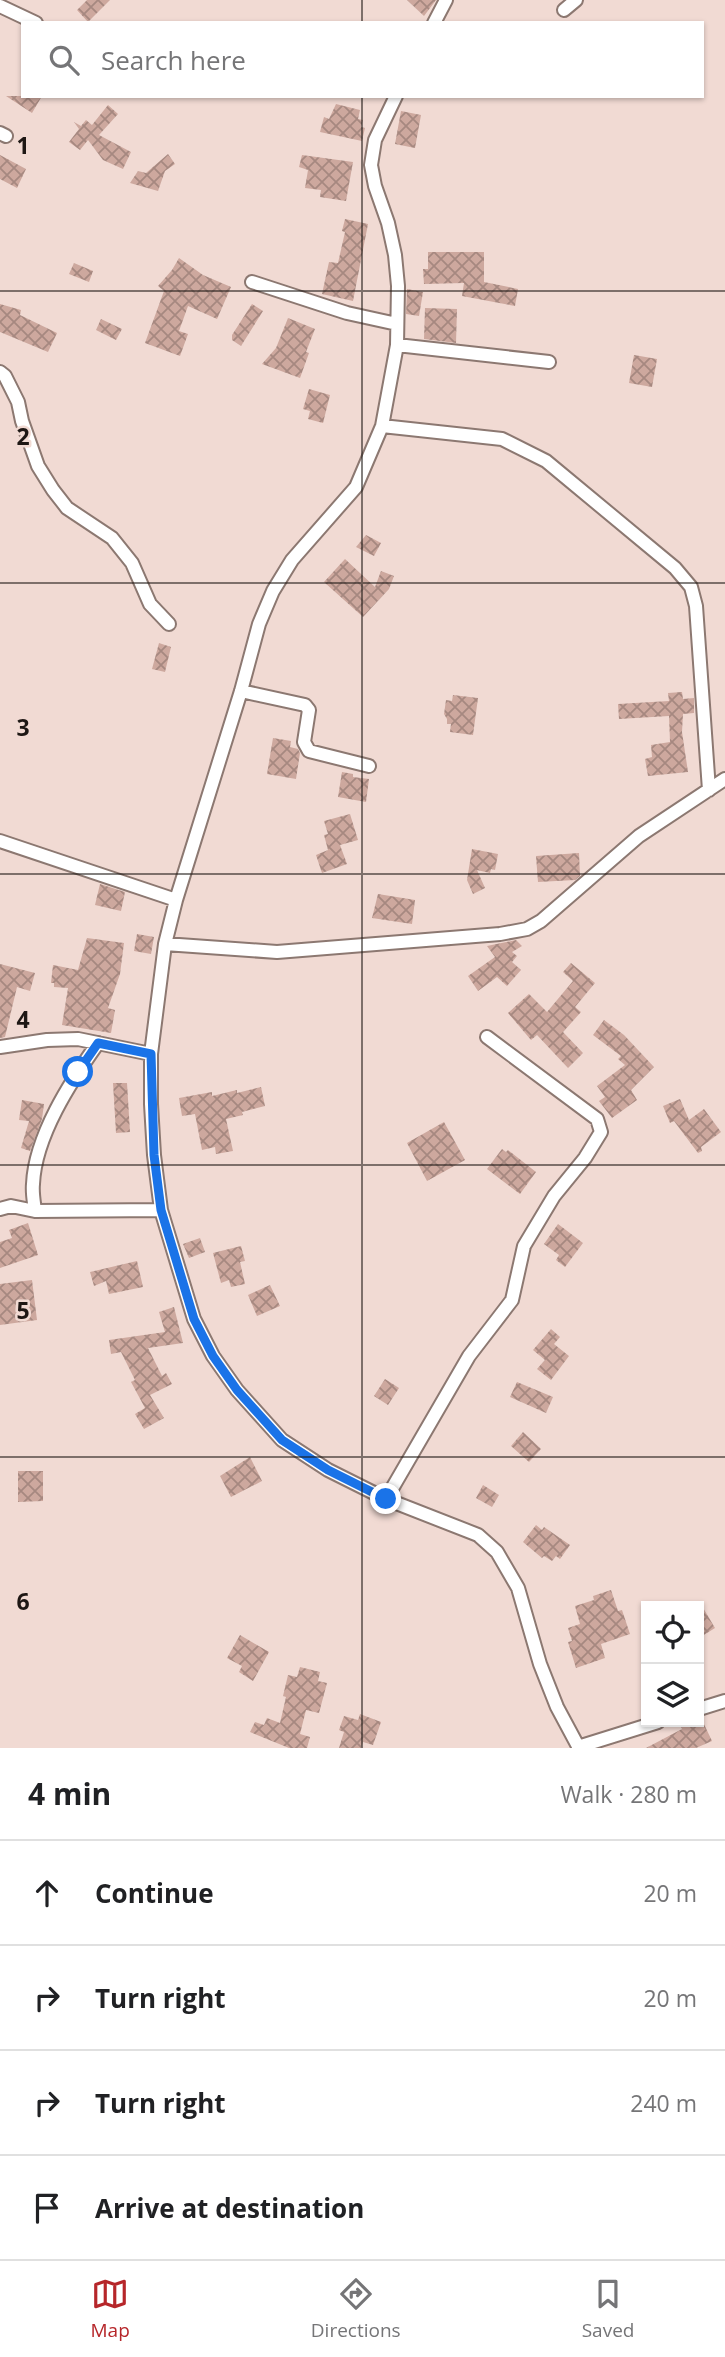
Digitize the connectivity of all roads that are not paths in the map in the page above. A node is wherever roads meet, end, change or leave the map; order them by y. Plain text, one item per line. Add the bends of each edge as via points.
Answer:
1 (446, 0) edge
2 (576, 0) edge
3 (0, 6) edge
4 (565, 10) dead end
5 (32, 21) edge
6 (435, 21) edge
7 (395, 98) edge
8 (252, 282) dead end
9 (397, 324) junction
10 (397, 345) junction
11 (549, 362) dead end
12 (0, 372) edge
13 (382, 426) junction
14 (169, 624) dead end
15 (241, 691) junction
16 (369, 766) dead end
17 (725, 779) edge
18 (709, 790) junction
19 (0, 841) edge
20 (176, 900) junction
21 (165, 944) junction
22 (487, 1037) dead end
23 (98, 1043) junction
24 (0, 1047) edge
25 (151, 1054) junction
26 (0, 1209) edge
27 (161, 1210) junction
28 (35, 1211) junction
29 (386, 1499) junction
30 (725, 1701) edge
31 (704, 1707) edge
32 (643, 1727) edge
33 (579, 1748) edge

1 - 6 street
2 - 4 street
3 - 5 street
7 - 9 street via 375,140 371,165 395,255
8 - 9 street
9 - 10 street
10 - 11 street
10 - 13 street
12 - 14 street via 18,402 38,466 53,490 67,508 112,538 132,563 150,604
13 - 15 street via 356,488 292,560 273,591 258,624
13 - 18 street via 502,439 546,461 675,568 691,587 696,606
15 - 16 street via 304,705 309,710 304,742 309,751
15 - 20 street
17 - 18 street
18 - 21 street via 639,836 527,929 277,952
19 - 20 street
20 - 21 street
21 - 25 street
22 - 29 street via 597,1119 601,1132 524,1246 512,1300 469,1356
23 - 24 street via 47,1040
23 - 25 street
23 - 28 street via 55,1113 41,1146 33,1184
25 - 27 street
26 - 28 street via 11,1206
27 - 28 street
27 - 29 street via 194,1319 237,1390 282,1440
29 - 33 street via 478,1535 497,1552 517,1588 540,1664
30 - 31 street
32 - 33 street

